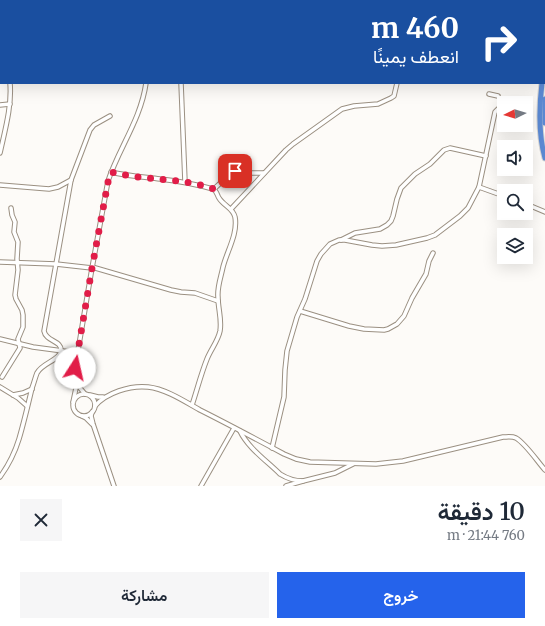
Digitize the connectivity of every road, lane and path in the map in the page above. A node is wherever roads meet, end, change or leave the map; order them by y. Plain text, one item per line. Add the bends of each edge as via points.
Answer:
1 (10, 84) edge
2 (146, 84) edge
3 (181, 84) edge
4 (397, 84) edge
5 (542, 84) edge
6 (489, 94) dead end
7 (498, 96) dead end
8 (545, 99) edge
9 (10, 104) junction
10 (0, 105) edge
11 (497, 110) edge
12 (110, 116) dead end
13 (545, 123) edge
14 (0, 153) edge
15 (486, 156) junction
16 (545, 158) edge
17 (111, 172) junction
18 (264, 173) junction
19 (71, 180) junction
20 (185, 182) junction
21 (0, 185) edge
22 (479, 186) junction
23 (214, 189) junction
24 (497, 193) edge
25 (533, 207) edge
26 (11, 208) dead end
27 (231, 209) junction
28 (545, 212) edge
29 (340, 240) junction
30 (433, 253) dead end
31 (0, 262) edge
32 (17, 263) junction
33 (56, 264) junction
34 (92, 267) junction
35 (218, 300) junction
36 (300, 311) junction
37 (0, 339) edge
38 (19, 343) junction
39 (61, 350) junction
40 (78, 353) junction
41 (2, 377) dead end
42 (75, 380) junction
43 (0, 387) edge
44 (32, 389) junction
45 (87, 394) junction
46 (14, 395) junction
47 (104, 397) junction
48 (73, 402) junction
49 (192, 405) junction
50 (27, 406) junction
51 (94, 406) junction
52 (92, 412) junction
53 (81, 415) junction
54 (93, 424) junction
55 (234, 428) junction
56 (239, 430) junction
57 (272, 448) junction
58 (353, 464) junction
59 (545, 470) edge
60 (0, 477) edge
61 (303, 481) junction
62 (114, 486) edge
63 (201, 486) edge
64 (286, 486) edge

1 - 9 street
2 - 17 street via 134,123
3 - 20 street
4 - 18 street via 393,97 383,103 350,106 339,111 290,147
5 - 16 highway via 539,110
6 - 7 street
8 - 13 highway
9 - 10 street
9 - 14 street
11 - 15 street
12 - 19 street via 90,130
15 - 22 street
15 - 29 street via 450,148 444,150 401,188 393,216 387,225 380,229 355,233
17 - 20 street
17 - 34 street
18 - 23 street via 235,171
18 - 27 street
19 - 21 street via 51,189
19 - 33 street
20 - 23 street
22 - 24 street
22 - 29 street via 463,214 430,237 379,246
23 - 27 street via 221,201
25 - 28 street
26 - 32 street via 15,222 14,232 18,241
27 - 35 street via 235,217 235,228 223,268
29 - 36 street via 329,245 320,256
30 - 36 street via 426,274 404,316 388,329 349,326
31 - 32 street
32 - 33 street
32 - 38 street via 15,295 23,315
33 - 34 street
33 - 39 street via 44,332
34 - 35 street via 178,292 195,293
34 - 40 street
35 - 49 street via 220,331 207,359
36 - 57 street via 287,354 284,397
37 - 38 street
38 - 39 street
38 - 41 street via 20,348
39 - 40 street
39 - 44 street via 57,358 39,369
40 - 42 street
42 - 45 street
42 - 48 street
43 - 46 street
44 - 46 street
44 - 50 street
45 - 47 street
45 - 48 street via 77,396
45 - 51 street via 93,399
46 - 50 street
47 - 49 street via 124,390 147,387 162,390
47 - 51 street
48 - 53 street via 73,409
49 - 55 street
50 - 60 street via 19,440
51 - 52 street
52 - 53 street
52 - 54 street
53 - 54 street
54 - 62 street
55 - 56 street
55 - 63 street
56 - 57 street
56 - 61 street via 250,447 280,474
57 - 58 street via 296,459 310,462
58 - 59 street via 397,462 508,437 521,443
58 - 61 street via 335,473
61 - 64 street

